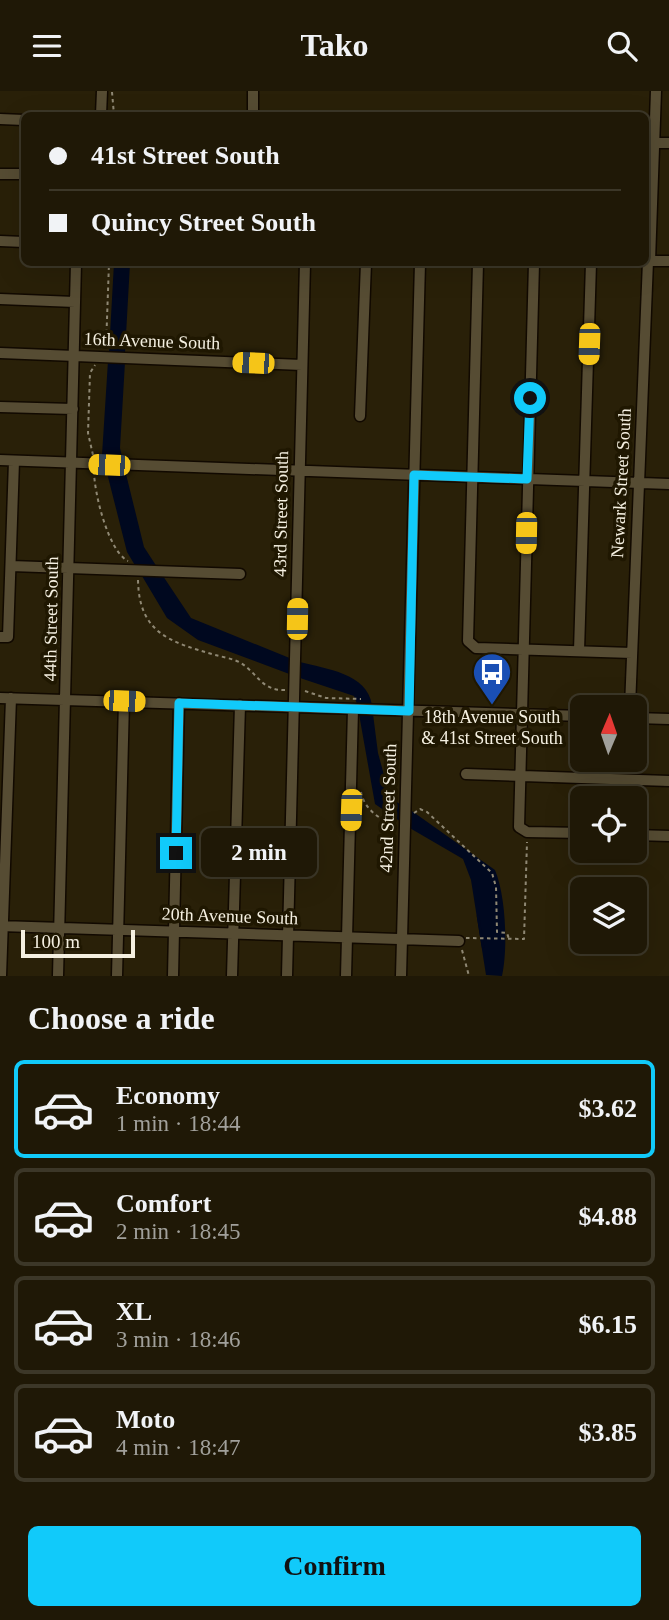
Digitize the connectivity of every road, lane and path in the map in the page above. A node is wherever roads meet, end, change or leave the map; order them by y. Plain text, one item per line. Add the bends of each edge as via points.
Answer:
1 (102, 91) edge
2 (112, 91) edge
3 (253, 91) edge
4 (656, 91) edge
5 (101, 112) edge
6 (114, 112) edge
7 (253, 112) edge
8 (0, 119) edge
9 (21, 120) edge
10 (650, 143) edge
11 (669, 143) edge
12 (0, 174) edge
13 (21, 174) edge
14 (649, 197) edge
15 (0, 241) edge
16 (21, 242) edge
17 (649, 261) edge
18 (669, 261) edge
19 (76, 266) edge
20 (109, 266) edge
21 (305, 266) edge
22 (366, 266) edge
23 (420, 266) edge
24 (478, 266) edge
25 (534, 266) edge
26 (591, 266) edge
27 (648, 266) edge
28 (0, 299) edge
29 (75, 302) junction
30 (0, 353) edge
31 (74, 355) junction
32 (105, 357) junction
33 (302, 365) junction
34 (0, 407) edge
35 (73, 409) junction
36 (359, 416) dead end
37 (0, 460) edge
38 (14, 461) junction
39 (72, 463) junction
40 (94, 464) junction
41 (300, 471) junction
42 (414, 475) junction
43 (474, 477) junction
44 (527, 479) junction
45 (584, 480) junction
46 (640, 482) junction
47 (669, 484) edge
48 (11, 566) junction
49 (69, 568) junction
50 (138, 571) junction
51 (240, 574) dead end
52 (0, 636) edge
53 (523, 650) junction
54 (579, 652) junction
55 (632, 653) junction
56 (295, 690) junction
57 (630, 695) edge
58 (5, 698) edge
59 (66, 700) junction
60 (124, 701) junction
61 (179, 703) junction
62 (240, 705) junction
63 (295, 706) junction
64 (357, 709) junction
65 (409, 711) junction
66 (522, 714) junction
67 (570, 716) edge
68 (648, 718) edge
69 (669, 719) edge
70 (466, 773) dead end
71 (520, 776) junction
72 (669, 781) edge
73 (360, 790) dead end
74 (404, 826) junction
75 (523, 829) junction
76 (570, 832) edge
77 (647, 835) edge
78 (669, 836) edge
79 (1, 926) edge
80 (59, 928) junction
81 (118, 929) junction
82 (174, 931) junction
83 (233, 933) junction
84 (288, 935) junction
85 (348, 937) junction
86 (402, 938) junction
87 (461, 939) junction
88 (509, 939) junction
89 (1, 976) edge
90 (58, 976) edge
91 (117, 976) edge
92 (173, 976) edge
93 (232, 976) edge
94 (287, 976) edge
95 (346, 976) edge
96 (401, 976) edge
97 (469, 976) edge

1 - 5 street
2 - 6 path
3 - 7 street
4 - 10 street, Newark Street South
8 - 9 street
10 - 11 street
10 - 14 street, Newark Street South
12 - 13 street
15 - 16 street
17 - 18 street
19 - 29 street, 44th Street South
20 - 32 path
21 - 33 street, 43rd Street South
22 - 36 street
23 - 42 street, 42nd Street South
24 - 43 street
25 - 44 street
26 - 45 street
27 - 46 street, Newark Street South
28 - 29 street
29 - 31 street, 44th Street South
30 - 31 street, 16th Avenue South
31 - 32 street, 16th Avenue South
31 - 35 street, 44th Street South
32 - 33 street, 16th Avenue South
32 - 40 path via 105,363 91,368 90,373 88,433
33 - 41 street, 43rd Street South
34 - 35 street
35 - 39 street, 44th Street South
37 - 38 street
38 - 39 street
38 - 48 street
39 - 40 street
39 - 49 street, 44th Street South
40 - 41 street
40 - 50 path via 95,491 114,546
41 - 42 street
41 - 56 street, 43rd Street South
42 - 43 street
42 - 65 street, 42nd Street South
43 - 44 street
43 - 53 street via 468,641 476,648
44 - 45 street
44 - 53 street
45 - 46 street
45 - 54 street
46 - 47 street
46 - 55 street, Newark Street South
48 - 49 street
48 - 52 street via 8,637
49 - 50 street
49 - 59 street, 44th Street South
50 - 51 street
50 - 56 path via 142,608 161,635 242,663 270,688
53 - 54 street
53 - 66 street
54 - 55 street
55 - 57 street, Newark Street South
56 - 63 street, 43rd Street South
56 - 64 path via 326,698 361,699
58 - 59 street
58 - 79 street
59 - 60 street
59 - 80 street, 44th Street South
60 - 61 street
60 - 81 street
61 - 62 street
61 - 82 street
62 - 63 street
62 - 83 street
63 - 64 street
63 - 84 street, 43rd Street South
64 - 65 street
64 - 85 street
65 - 66 street
65 - 74 street, 42nd Street South
66 - 67 street
66 - 71 street
68 - 69 street
70 - 71 street
71 - 72 street
71 - 75 street
73 - 74 path via 368,808 382,819
74 - 86 street, 42nd Street South
74 - 88 path via 413,825 416,810 427,812 484,862 496,887 497,932 507,933
75 - 76 street
75 - 88 path via 524,939
77 - 78 street
79 - 80 street, 20th Avenue South
79 - 89 street
80 - 81 street, 20th Avenue South
80 - 90 street, 44th Street South
81 - 82 street, 20th Avenue South
81 - 91 street
82 - 83 street, 20th Avenue South
82 - 92 street
83 - 84 street, 20th Avenue South
83 - 93 street
84 - 85 street, 20th Avenue South
84 - 94 street, 43rd Street South
85 - 86 street, 20th Avenue South
85 - 95 street
86 - 87 street, 20th Avenue South
86 - 96 street, 42nd Street South
87 - 88 path
87 - 97 path

